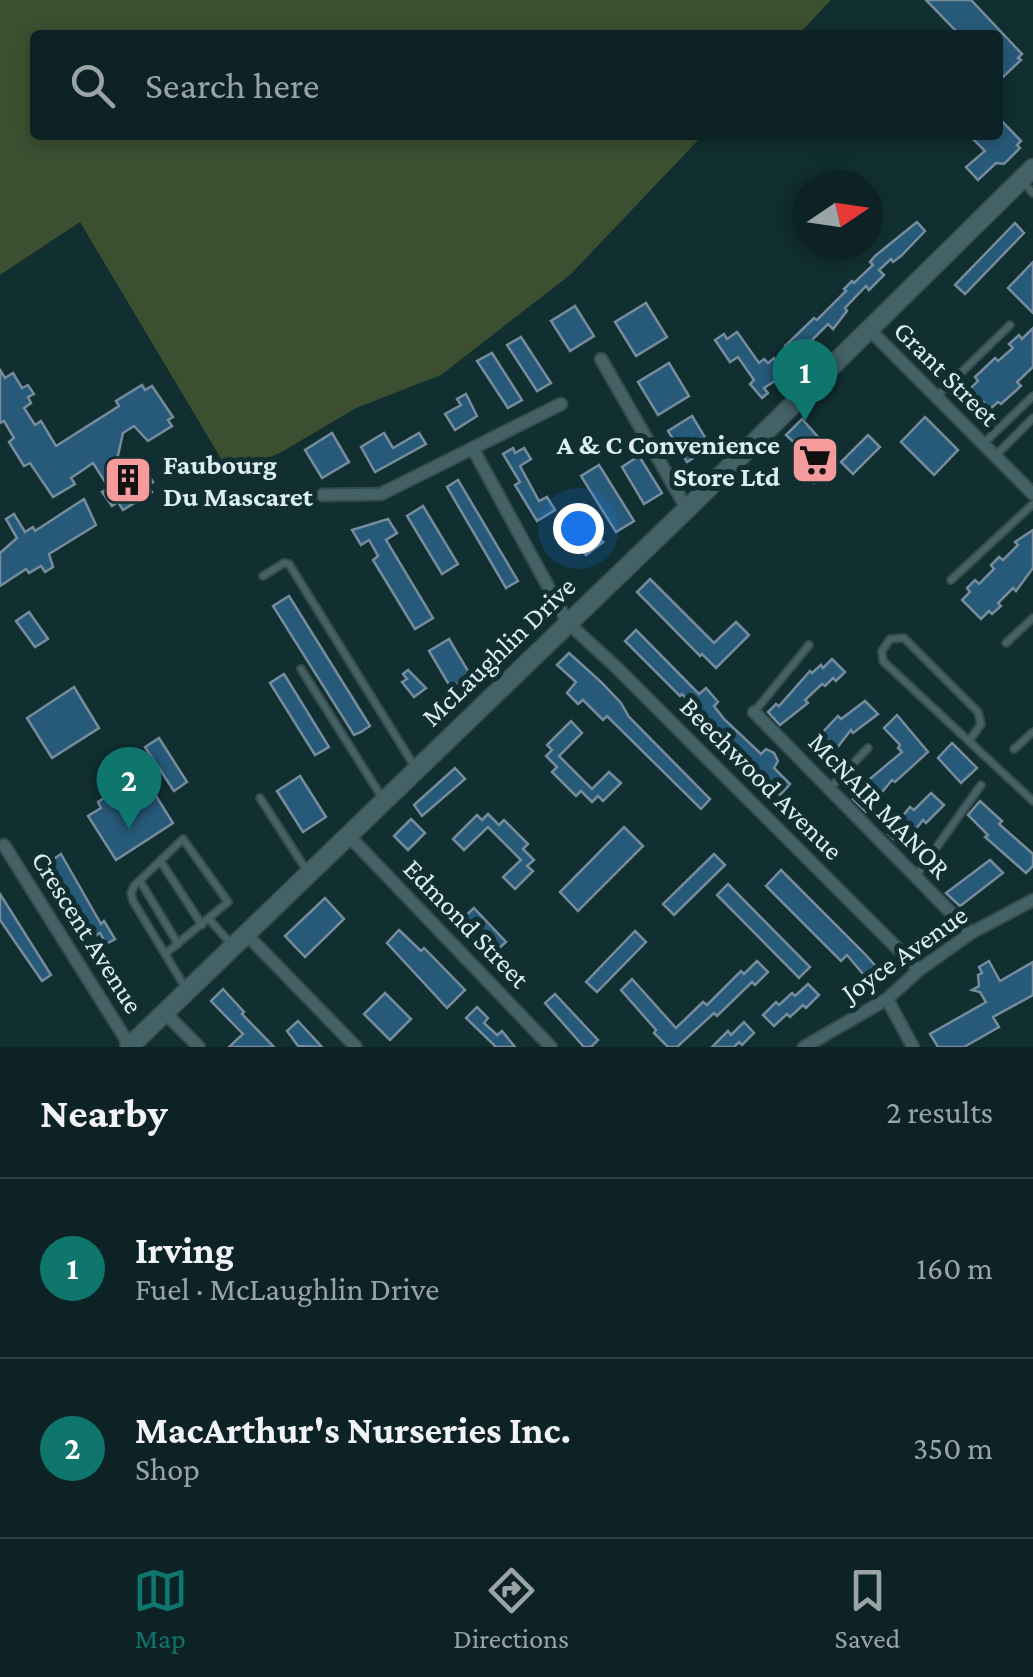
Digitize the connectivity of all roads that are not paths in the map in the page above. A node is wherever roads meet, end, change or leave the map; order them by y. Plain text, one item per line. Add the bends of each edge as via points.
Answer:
1 (1029, 181) edge
2 (1010, 325) dead end
3 (869, 329) junction
4 (602, 360) dead end
5 (1033, 396) edge
6 (936, 397) junction
7 (561, 404) dead end
8 (1033, 418) edge
9 (983, 444) junction
10 (473, 448) junction
11 (995, 456) junction
12 (1033, 494) edge
13 (323, 495) dead end
14 (1033, 504) edge
15 (687, 509) junction
16 (263, 576) dead end
17 (951, 580) dead end
18 (1033, 618) edge
19 (568, 622) junction
20 (1006, 644) dead end
21 (809, 645) dead end
22 (301, 668) dead end
23 (754, 712) joint
24 (1033, 732) edge
25 (969, 741) junction
26 (868, 748) dead end
27 (1014, 749) dead end
28 (416, 768) junction
29 (981, 786) dead end
30 (829, 789) junction
31 (260, 798) dead end
32 (383, 799) junction
33 (1033, 801) edge
34 (346, 834) junction
35 (4, 845) dead end
36 (161, 862) junction
37 (308, 872) junction
38 (915, 877) junction
39 (140, 881) junction
40 (1033, 900) edge
41 (205, 922) junction
42 (971, 934) junction
43 (240, 940) junction
44 (178, 944) junction
45 (165, 954) junction
46 (919, 970) junction
47 (186, 990) junction
48 (887, 999) junction
49 (163, 1011) junction
50 (813, 1045) edge
51 (129, 1047) edge
52 (199, 1047) edge
53 (356, 1047) edge
54 (551, 1047) edge
55 (913, 1047) edge

1 - 3 main road, McLaughlin Drive
2 - 6 lane
3 - 6 street, Grant Street
3 - 15 main road, McLaughlin Drive
4 - 15 street
5 - 9 lane
6 - 9 street, Grant Street
7 - 10 street
8 - 11 lane
9 - 11 street, Grant Street
10 - 13 street via 381,494
10 - 19 street, Beechwood Avenue
11 - 12 street, Grant Street
14 - 17 lane
15 - 19 main road, McLaughlin Drive
16 - 28 lane via 289,564
18 - 20 lane
19 - 28 main road, McLaughlin Drive
19 - 46 street, Beechwood Avenue
21 - 23 lane
22 - 32 lane
23 - 30 street, McNAIR MANOR
24 - 27 lane
25 - 25 lane via 883,661 890,639 904,638 978,712 981,724
25 - 33 lane
26 - 30 lane
28 - 32 main road, McLaughlin Drive
29 - 38 lane
30 - 38 street, McNAIR MANOR
31 - 37 lane
32 - 34 main road, McLaughlin Drive
34 - 37 main road, McLaughlin Drive
34 - 54 street, Edmond Street
35 - 51 street, Crescent Avenue
36 - 39 lane
36 - 41 lane
36 - 41 lane via 183,839 228,902
37 - 43 main road, McLaughlin Drive
38 - 42 street, McNAIR MANOR
39 - 44 lane
39 - 45 lane via 133,901
40 - 42 street, Joyce Avenue
41 - 43 lane
41 - 44 lane
42 - 46 street, Joyce Avenue
43 - 47 main road, McLaughlin Drive
43 - 53 street
44 - 45 lane
45 - 47 lane
46 - 48 street, Joyce Avenue
47 - 49 main road, McLaughlin Drive
48 - 50 street, Joyce Avenue
48 - 55 street
49 - 51 main road, McLaughlin Drive
49 - 52 street

